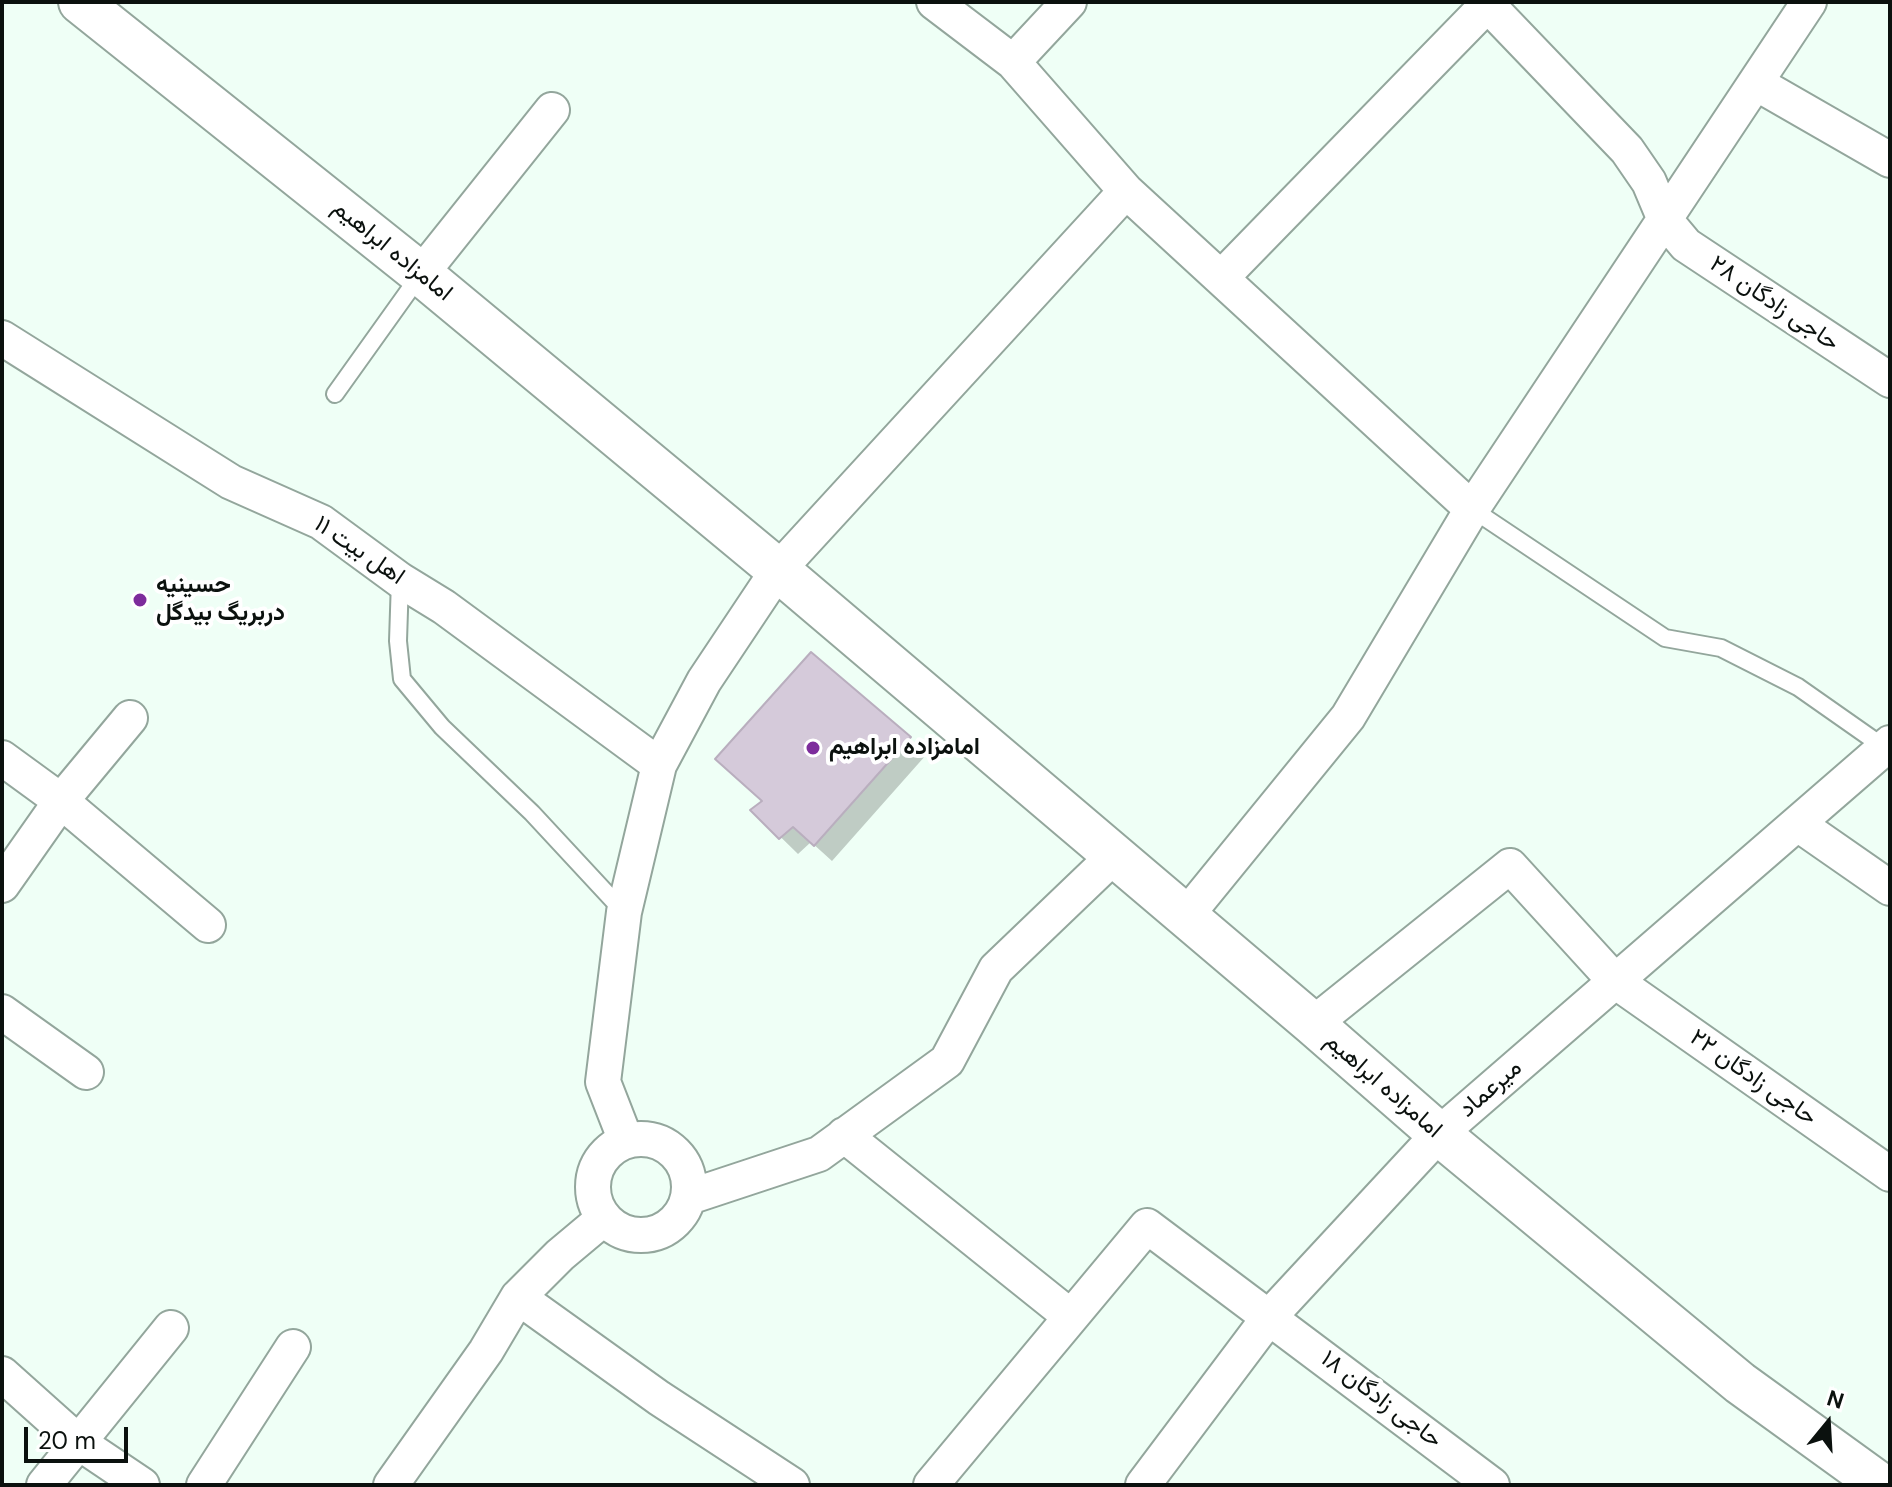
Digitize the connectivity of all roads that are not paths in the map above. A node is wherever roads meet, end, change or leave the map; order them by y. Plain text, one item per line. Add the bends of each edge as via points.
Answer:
1 (80, 2) edge
2 (934, 2) edge
3 (1069, 2) edge
4 (1809, 2) edge
5 (1488, 3) edge
6 (1013, 62) junction
7 (1756, 83) junction
8 (552, 110) dead end
9 (1890, 160) edge
10 (1126, 191) junction
11 (1665, 220) junction
12 (421, 274) junction
13 (1221, 278) junction
14 (2, 338) edge
15 (1890, 380) edge
16 (335, 394) dead end
17 (1472, 509) junction
18 (778, 570) junction
19 (400, 580) junction
20 (130, 718) dead end
21 (1887, 746) edge
22 (2, 758) edge
23 (659, 765) junction
24 (61, 801) junction
25 (1798, 824) junction
26 (1114, 856) junction
27 (2, 885) edge
28 (1890, 888) edge
29 (624, 912) junction
30 (1185, 917) junction
31 (208, 925) dead end
32 (1615, 981) junction
33 (2, 1012) edge
34 (1313, 1024) junction
35 (86, 1072) dead end
36 (1439, 1134) junction
37 (844, 1135) junction
38 (626, 1141) junction
39 (1890, 1174) edge
40 (689, 1197) junction
41 (603, 1219) junction
42 (518, 1297) junction
43 (1270, 1316) junction
44 (1071, 1317) junction
45 (171, 1328) dead end
46 (293, 1347) dead end
47 (2, 1374) edge
48 (78, 1442) junction
49 (44, 1485) edge
50 (142, 1485) edge
51 (204, 1485) edge
52 (391, 1485) edge
53 (792, 1485) edge
54 (931, 1485) edge
55 (1143, 1485) edge
56 (1492, 1485) edge
57 (1881, 1485) edge

1 - 12 street, امامزاده ابراهیم
2 - 6 street
3 - 6 street
4 - 7 street
5 - 11 street via 1627,150 1649,182
5 - 13 street
6 - 10 street
7 - 9 street
7 - 11 street
8 - 12 street
10 - 13 street
10 - 18 street
11 - 15 street, حاجی زادگان ۲۸ via 1686,245
11 - 17 street
12 - 16 lane
12 - 18 street, امامزاده ابراهیم
13 - 17 street
14 - 19 street, اهل بیت ۱۱ via 231,482 321,522
17 - 21 lane via 1665,638 1721,648 1798,687
17 - 30 street via 1348,717
18 - 23 street via 704,681
18 - 26 street, امامزاده ابراهیم
19 - 23 street, اهل بیت ۱۱
19 - 29 lane via 402,679 442,727
20 - 24 street
21 - 25 street, میرعماد
22 - 24 street
23 - 29 street
24 - 27 street
24 - 31 street
25 - 28 street
25 - 32 street, میرعماد
26 - 30 street, امامزاده ابراهیم
26 - 37 street via 996,969 947,1061
29 - 38 street via 603,1082
30 - 34 street, امامزاده ابراهیم
32 - 34 street, حاجی زادگان ۲۲ via 1510,866
32 - 36 street, میرعماد
32 - 39 street, حاجی زادگان ۲۲
33 - 35 street
34 - 36 street, امامزاده ابراهیم
36 - 43 street, میرعماد
36 - 57 street, امامزاده ابراهیم via 1740,1383
37 - 40 street via 819,1154
37 - 44 street
38 - 40 street via 654,1140 679,1156 690,1182
38 - 41 street via 611,1149 594,1174 593,1190
40 - 41 street via 674,1223 646,1236 630,1235
41 - 42 street
42 - 52 street
42 - 53 street
43 - 44 street, حاجی زادگان ۱۸ via 1147,1226
43 - 55 street, میرعماد
43 - 56 street, حاجی زادگان ۱۸
44 - 54 street
45 - 48 street
46 - 51 street
47 - 48 street
48 - 49 street
48 - 50 street

